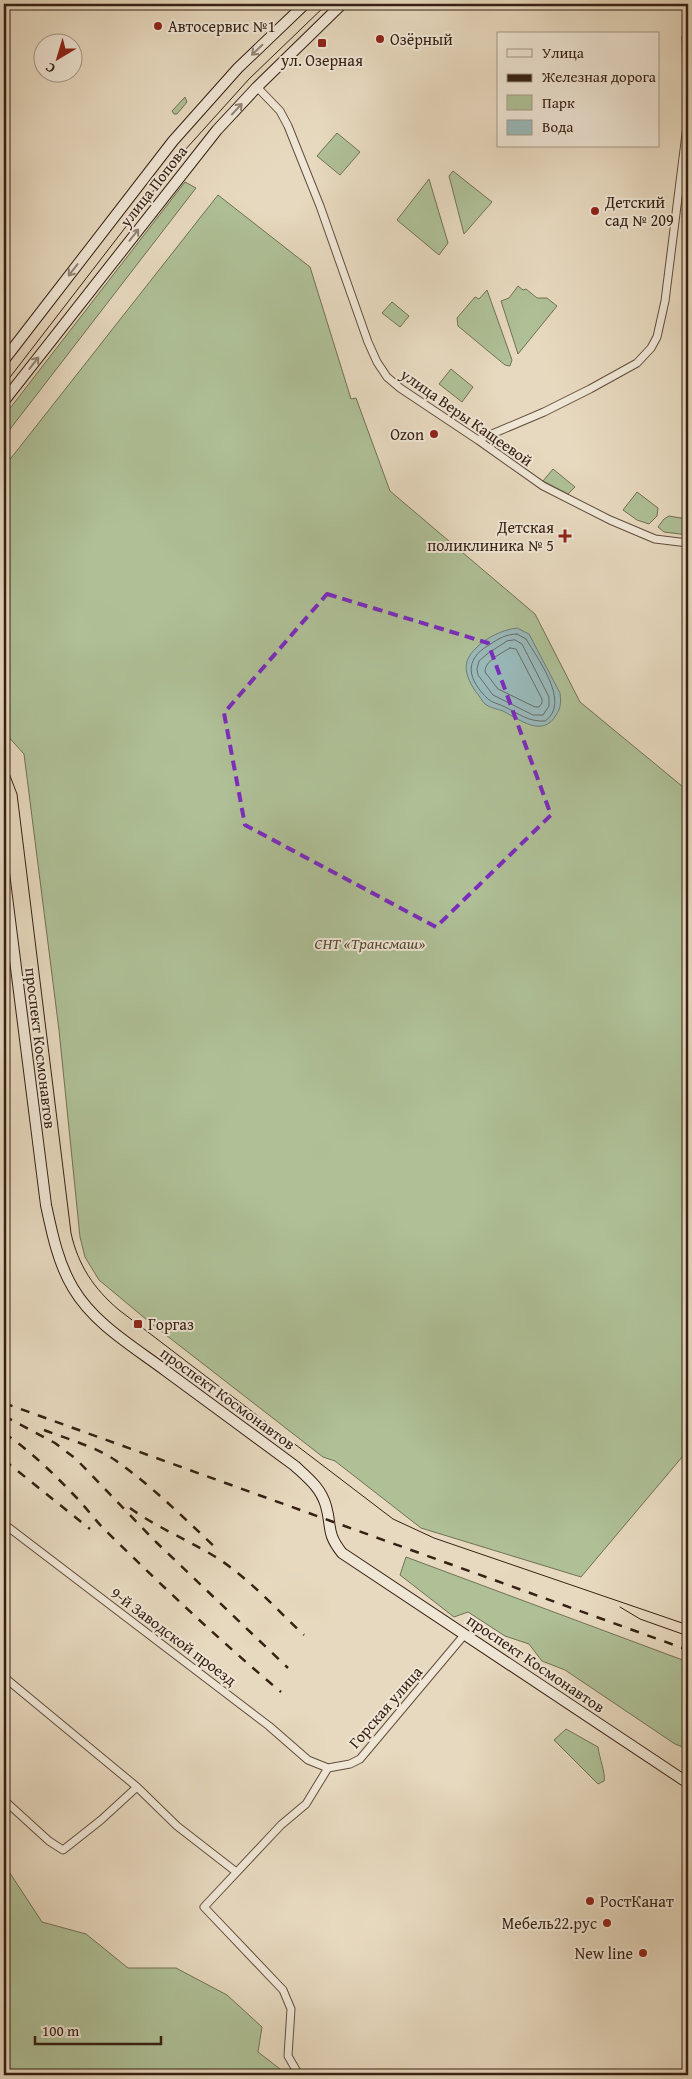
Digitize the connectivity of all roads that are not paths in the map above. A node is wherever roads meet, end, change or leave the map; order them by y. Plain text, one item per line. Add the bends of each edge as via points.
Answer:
1 (305, 4) edge
2 (342, 4) edge
3 (688, 29) edge
4 (257, 87) junction
5 (4, 360) edge
6 (4, 401) edge
7 (478, 440) junction
8 (688, 543) edge
9 (4, 873) edge
10 (4, 1524) edge
11 (466, 1634) junction
12 (4, 1677) edge
13 (328, 1768) junction
14 (688, 1783) edge
15 (137, 1787) junction
16 (4, 1800) edge
17 (235, 1871) junction
18 (299, 2075) edge

1 -> 5 main road, улица Попова via 238,68 173,141
2 - 4 main road, улица Попова
3 - 7 street via 688,118 665,301 652,348 637,363 544,412
6 -> 4 main road, улица Попова via 190,163
4 - 7 street, улица Веры Кащеевой via 280,111 288,126 377,362 400,388
7 - 8 street, улица Веры Кащеевой via 543,486 610,520 655,539
9 - 11 main road, проспект Космонавтов via 46,1205 57,1251 73,1288 113,1332 314,1483 326,1506 329,1532 342,1553
10 - 13 street, 9-й Заводской проезд via 269,1726 308,1760
11 - 13 street, Горская улица via 360,1759
11 - 14 main road, проспект Космонавтов
12 - 15 street
13 - 17 street via 306,1804
15 - 16 street via 63,1850
15 - 17 street via 176,1826
17 - 18 street via 204,1907 283,1990 291,2009 288,2056

